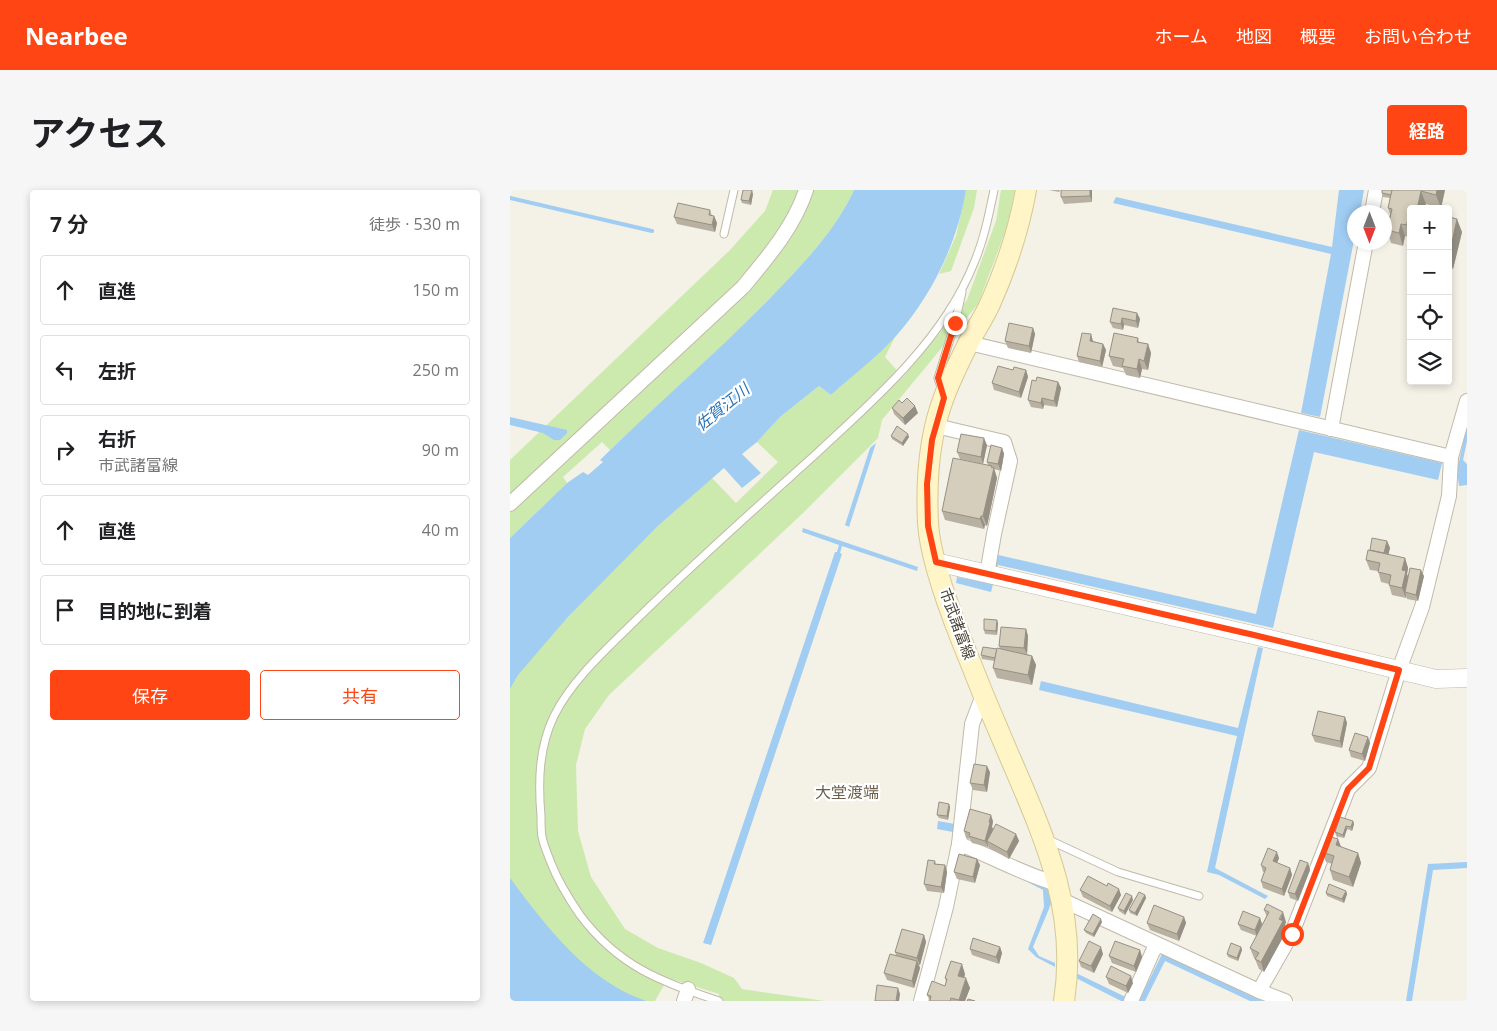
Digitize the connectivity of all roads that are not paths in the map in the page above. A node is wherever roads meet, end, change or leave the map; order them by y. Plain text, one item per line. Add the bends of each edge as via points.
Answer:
1 (734, 190) edge
2 (806, 190) edge
3 (994, 190) edge
4 (1026, 190) edge
5 (1376, 190) edge
6 (1373, 205) edge
7 (724, 234) dead end
8 (1365, 250) edge
9 (963, 287) junction
10 (969, 343) junction
11 (944, 398) junction
12 (1467, 401) edge
13 (936, 426) junction
14 (1331, 430) junction
15 (1451, 457) junction
16 (510, 504) edge
17 (936, 562) junction
18 (993, 575) junction
19 (1399, 670) junction
20 (1467, 678) edge
21 (984, 695) junction
22 (1044, 838) junction
23 (958, 844) junction
24 (1060, 892) junction
25 (1199, 896) dead end
26 (1158, 945) junction
27 (1259, 991) junction
28 (686, 995) edge
29 (1132, 999) edge
30 (719, 1001) edge
31 (921, 1001) edge
32 (1064, 1001) edge
33 (1285, 1001) edge

1 - 7 lane
2 - 16 street via 786,230 743,287
3 - 9 lane via 975,262
4 - 10 main road, 市武諸富線 via 1006,266 990,306
5 - 6 street
8 - 14 street
9 - 11 lane via 938,378
9 - 28 lane via 924,345 867,407 606,650 572,688 555,714 546,737 540,766 539,800 542,837 554,870 593,933 612,951
10 - 11 main road, 市武諸富線
10 - 14 street
11 - 13 main road, 市武諸富線
12 - 15 street
13 - 17 main road, 市武諸富線 via 927,484 928,526
13 - 18 street via 1004,442 1010,461 994,534
14 - 15 street
15 - 19 street via 1447,505 1422,607
17 - 18 street
17 - 21 main road, 市武諸富線 via 949,608
18 - 19 street
19 - 20 street via 1436,679
19 - 27 street via 1369,768 1348,789 1292,934
21 - 22 main road, 市武諸富線
21 - 23 street via 972,724
22 - 24 main road, 市武諸富線
22 - 25 lane via 1118,872
23 - 24 street via 1012,866
23 - 31 street via 946,907
24 - 26 street
24 - 32 main road, 市武諸富線 via 1068,960
26 - 27 street
26 - 29 street
27 - 33 street
28 - 30 lane

